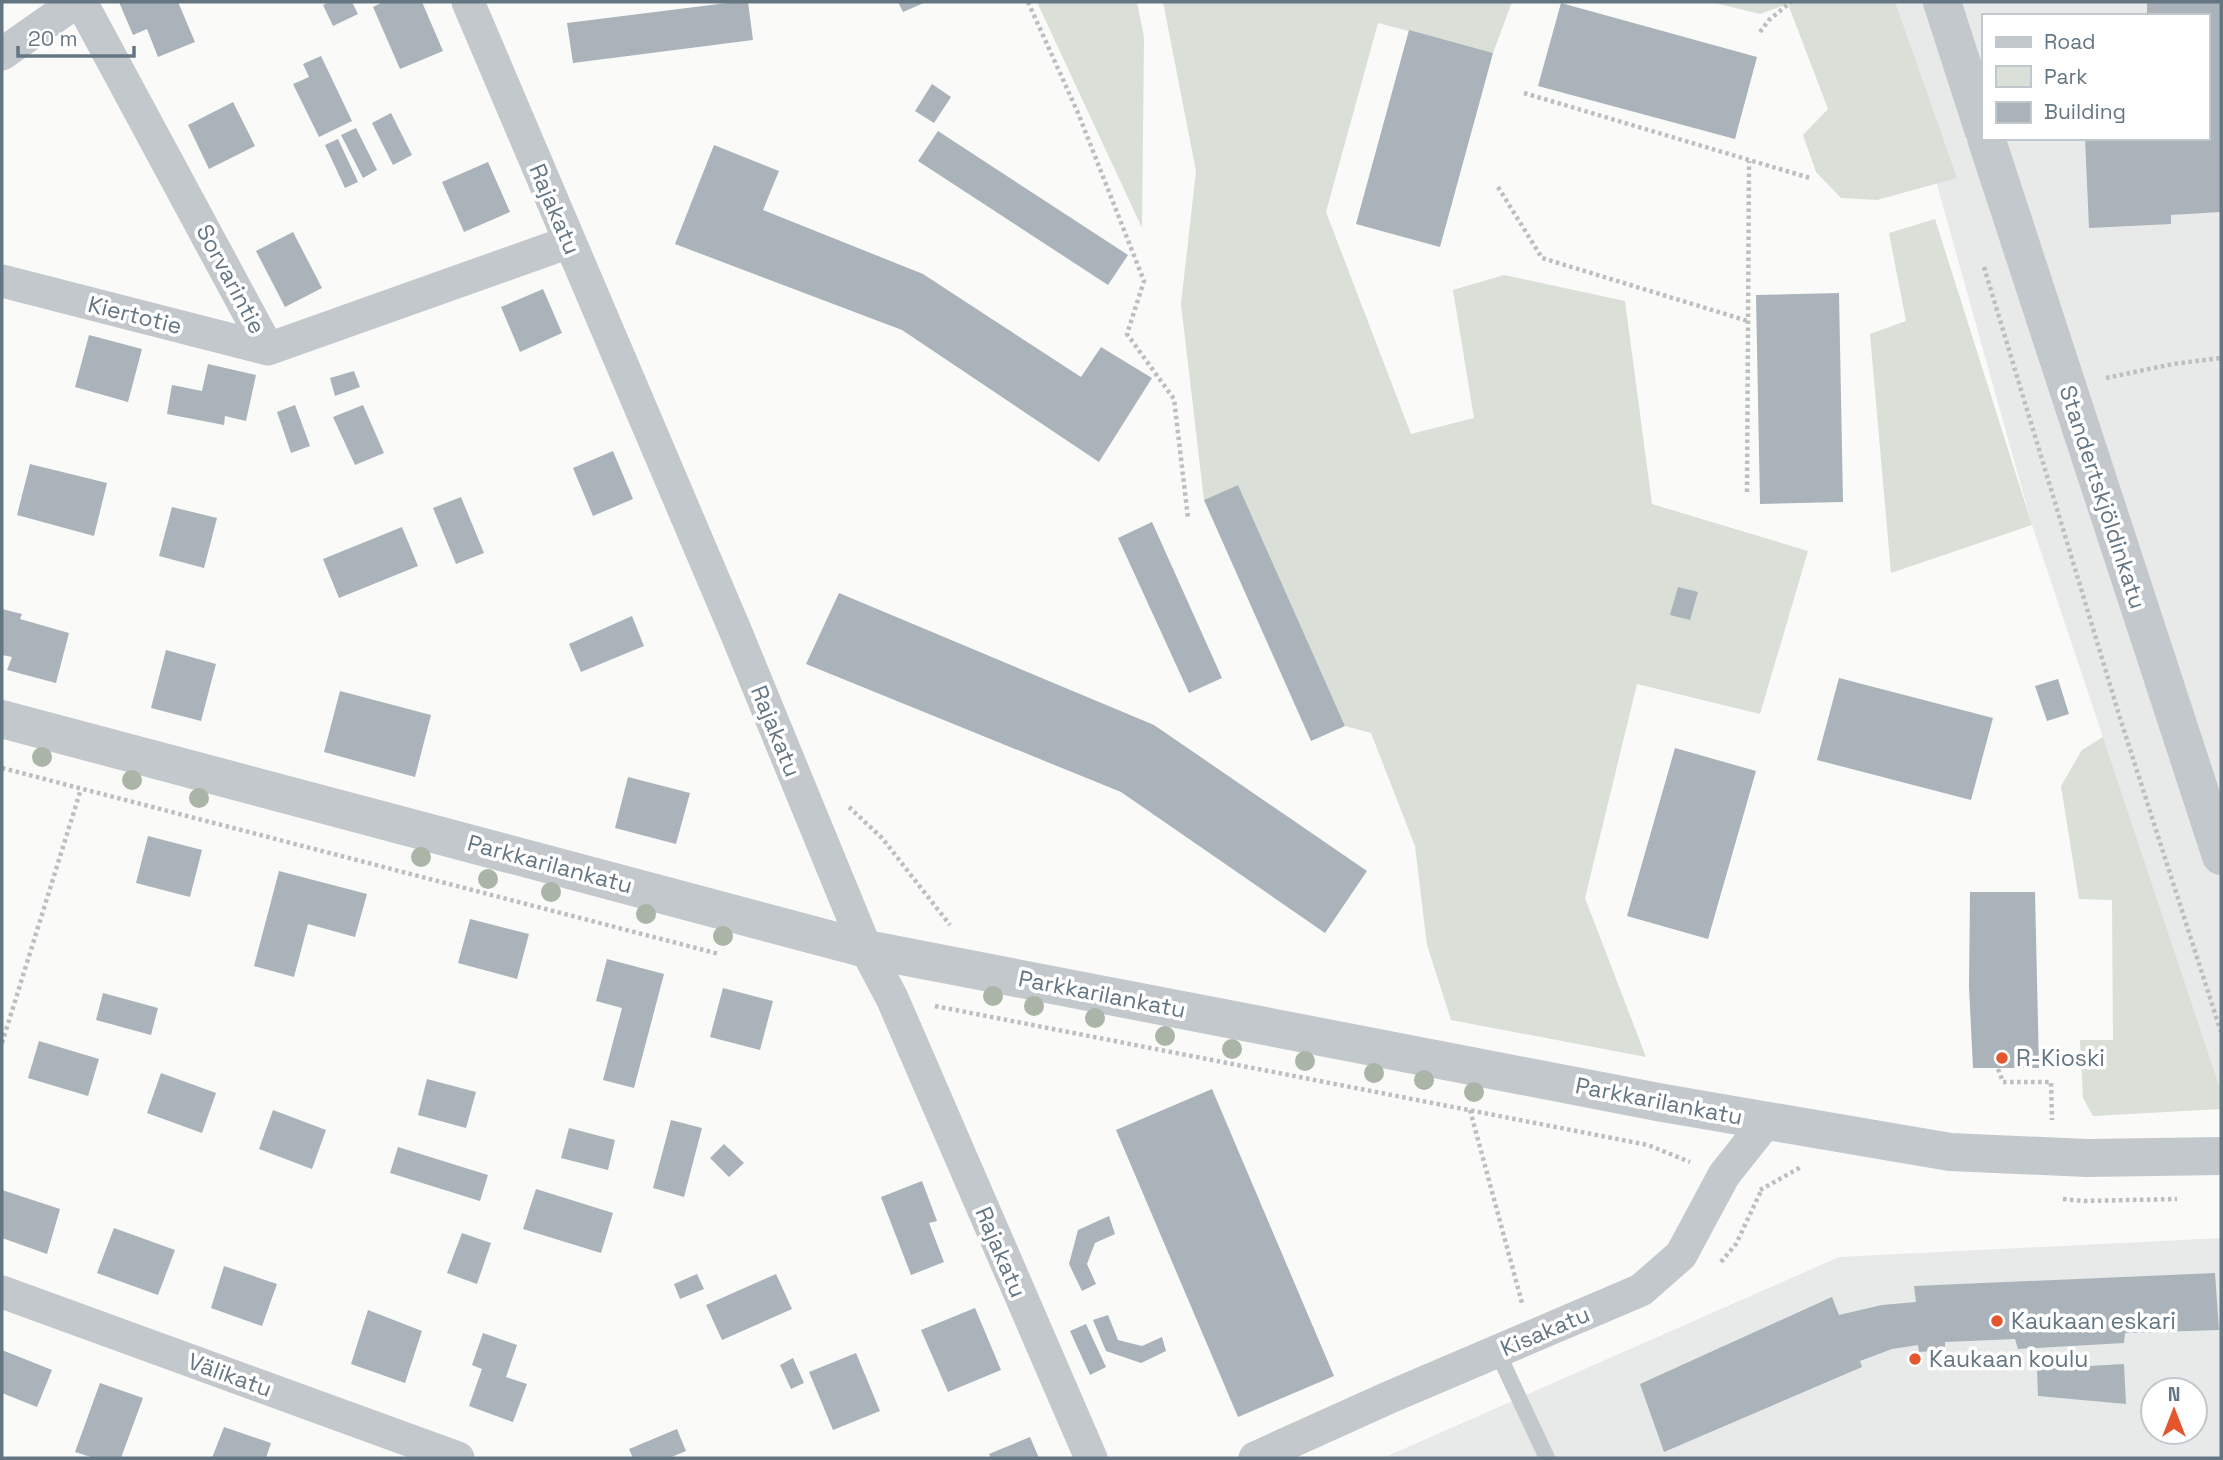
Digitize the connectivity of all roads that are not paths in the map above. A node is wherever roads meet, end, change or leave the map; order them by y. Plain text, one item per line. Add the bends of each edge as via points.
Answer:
1 (76, 2) edge
2 (81, 2) edge
3 (468, 2) edge
4 (1942, 2) edge
5 (2, 54) edge
6 (1982, 126) edge
7 (1987, 140) edge
8 (569, 242) junction
9 (2, 281) edge
10 (268, 349) junction
11 (2, 719) edge
12 (2221, 856) edge
13 (866, 949) junction
14 (1766, 1122) junction
15 (2221, 1156) edge
16 (2, 1292) edge
17 (1497, 1351) junction
18 (458, 1458) edge
19 (1091, 1458) edge
20 (1255, 1458) edge
21 (1547, 1458) edge

1 - 5 street
2 - 10 street, Sorvarintie
3 - 8 street, Rajakatu
4 - 6 street
7 - 12 street, Standertskjöldinkatu
8 - 10 street, Sorvarintie
8 - 13 street, Rajakatu
9 - 10 street, Kiertotie
11 - 13 street, Parkkarilankatu
13 - 14 street, Parkkarilankatu
13 - 19 street, Rajakatu via 892,998
14 - 15 street, Parkkarilankatu via 1950,1152 2087,1158
14 - 17 street, Kisakatu via 1724,1175 1681,1255 1641,1290
16 - 18 street, Välikatu
17 - 20 street, Kisakatu
17 - 21 lane

